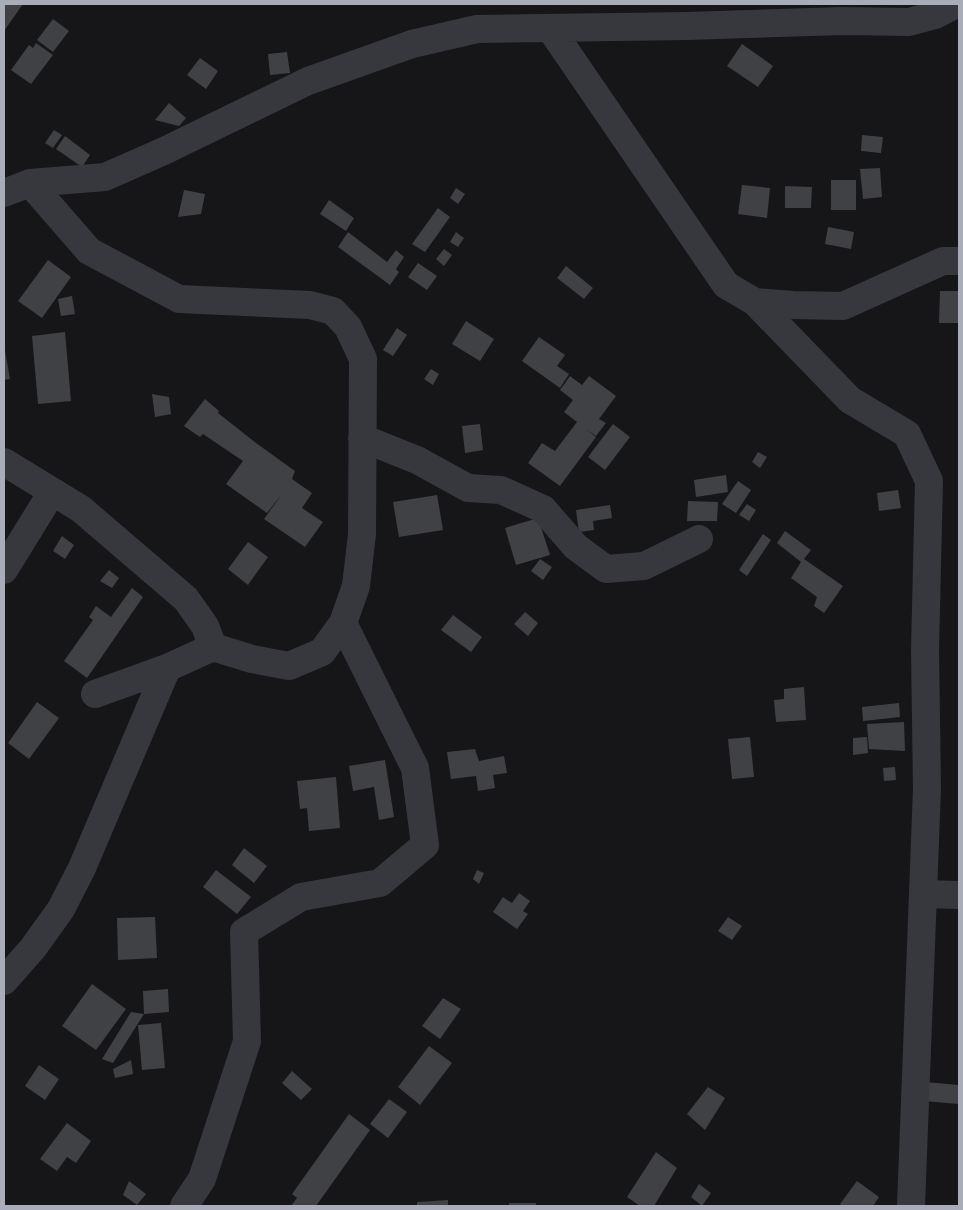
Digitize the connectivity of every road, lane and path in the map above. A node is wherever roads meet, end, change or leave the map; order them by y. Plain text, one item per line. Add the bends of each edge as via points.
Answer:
1 (956, 4) edge
2 (550, 28) junction
3 (30, 183) junction
4 (4, 193) edge
5 (959, 261) edge
6 (755, 302) junction
7 (362, 438) junction
8 (4, 462) edge
9 (52, 492) junction
10 (699, 539) dead end
11 (4, 570) edge
12 (343, 623) junction
13 (213, 646) junction
14 (167, 668) junction
15 (95, 694) dead end
16 (923, 894) junction
17 (959, 895) edge
18 (4, 982) edge
19 (184, 1206) edge
20 (911, 1206) edge

1 - 2 street via 935,15 909,22
2 - 3 street via 478,29 412,44 308,81 105,177
2 - 6 street via 726,285
3 - 4 street
3 - 7 street via 89,251 179,299 310,305 333,311 348,327 363,359
5 - 6 street via 942,261 843,306
6 - 16 street via 850,400 907,434 929,481
7 - 10 street via 417,460 468,488 501,490 542,509 576,547 606,569 644,566
7 - 12 street via 362,534 356,586
8 - 9 street
9 - 11 street
9 - 13 street via 81,509 186,599 205,626
12 - 13 street via 322,652 289,666 252,659
12 - 19 street via 415,768 425,845 380,883 301,897 244,932 247,1041 202,1179
13 - 14 street
14 - 15 street
14 - 18 street via 82,868 61,909
16 - 17 street
16 - 20 street

